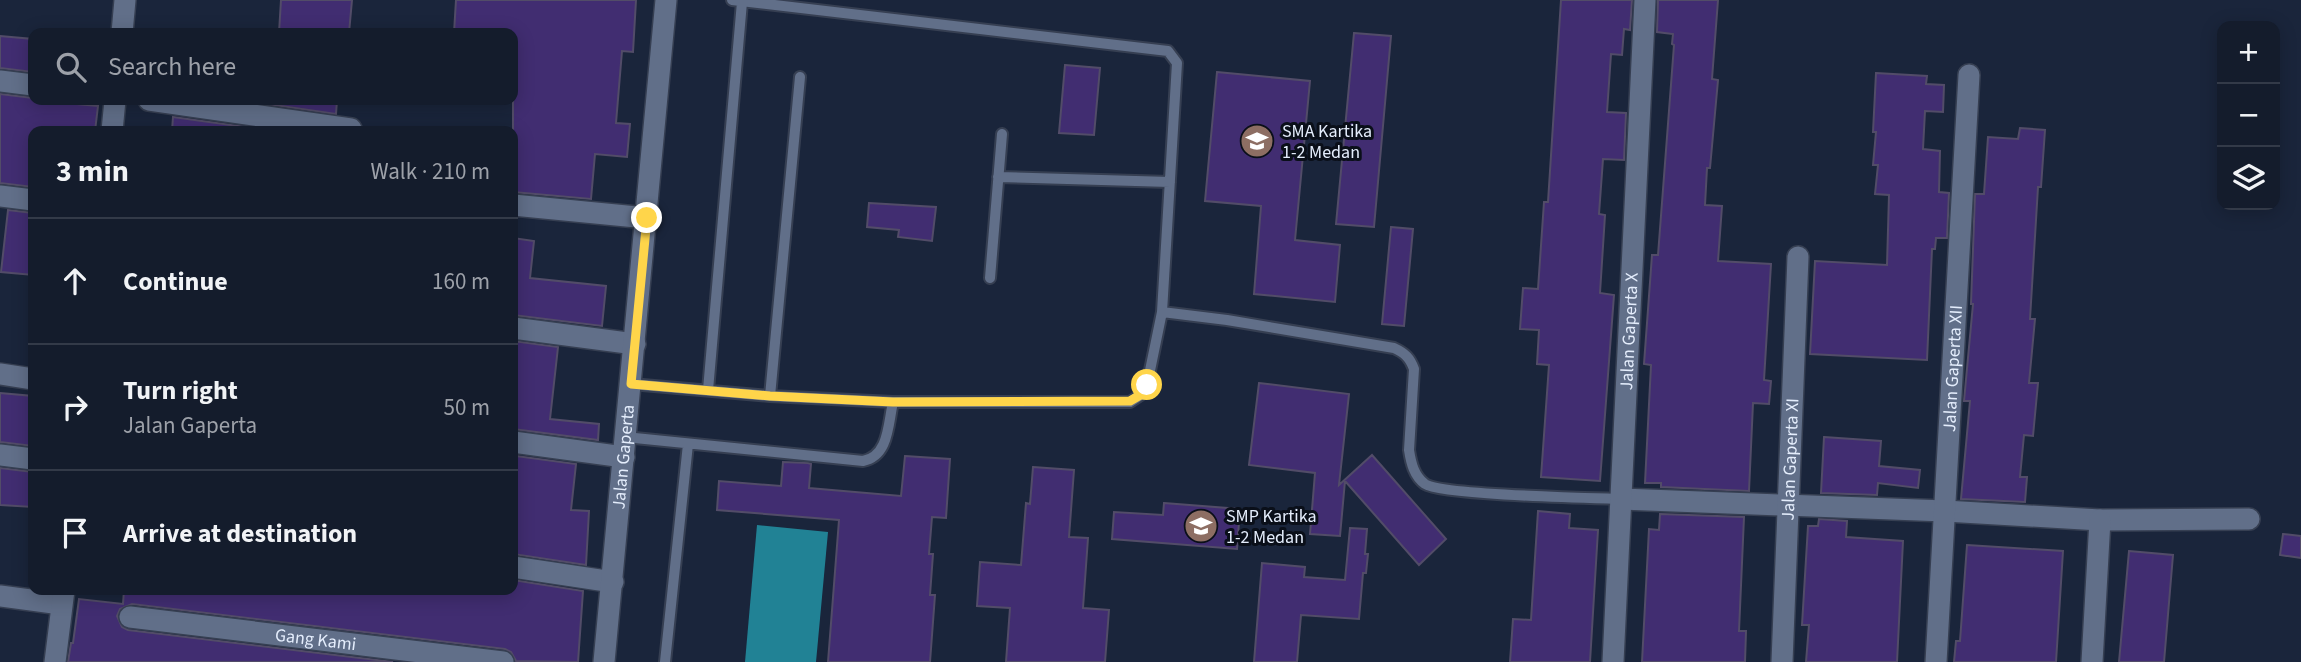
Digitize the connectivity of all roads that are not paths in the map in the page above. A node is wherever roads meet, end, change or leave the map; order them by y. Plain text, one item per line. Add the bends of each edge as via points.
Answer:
1 (125, 0) edge
2 (666, 0) edge
3 (1645, 0) edge
4 (737, 1) edge
5 (122, 28) edge
6 (1969, 75) dead end
7 (800, 77) dead end
8 (0, 81) edge
9 (28, 84) edge
10 (115, 105) edge
11 (184, 105) edge
12 (113, 126) edge
13 (330, 126) edge
14 (1002, 134) dead end
15 (998, 177) junction
16 (1170, 182) junction
17 (0, 196) edge
18 (28, 199) edge
19 (518, 205) edge
20 (647, 218) junction
21 (1798, 257) dead end
22 (990, 278) dead end
23 (1162, 312) junction
24 (518, 329) edge
25 (635, 344) junction
26 (0, 374) edge
27 (28, 378) edge
28 (631, 384) junction
29 (708, 390) junction
30 (770, 396) junction
31 (893, 402) junction
32 (518, 442) edge
33 (688, 444) junction
34 (625, 447) junction
35 (0, 455) edge
36 (28, 458) edge
37 (1621, 499) junction
38 (1790, 505) junction
39 (1945, 511) junction
40 (2249, 519) dead end
41 (2100, 520) junction
42 (518, 568) edge
43 (613, 582) junction
44 (0, 596) edge
45 (62, 597) edge
46 (130, 617) dead end
47 (55, 662) edge
48 (503, 662) edge
49 (604, 662) edge
50 (665, 662) edge
51 (1613, 662) edge
52 (1782, 662) edge
53 (1937, 662) edge
54 (2092, 662) edge

1 - 5 street
2 - 20 street, Jalan Gaperta
3 - 37 street, Jalan Gaperta X
4 - 16 lane via 1168,51 1177,63
4 - 29 lane
6 - 39 street, Jalan Gaperta XII
7 - 30 lane
8 - 9 street
10 - 12 street
11 - 13 street
14 - 15 lane
15 - 16 lane
15 - 22 lane
16 - 23 lane
17 - 18 street
19 - 20 street
20 - 25 street, Jalan Gaperta
21 - 38 street, Jalan Gaperta XI
23 - 31 lane via 1147,385 1130,401
23 - 37 lane via 1402,352 1414,369 1411,463 1424,484 1442,490
24 - 25 street
25 - 28 street, Jalan Gaperta
26 - 27 street
28 - 29 lane
28 - 34 street, Jalan Gaperta
29 - 30 lane
30 - 31 lane
31 - 33 lane via 883,446 873,459
32 - 34 street
33 - 34 lane
33 - 50 lane
34 - 43 street, Jalan Gaperta
35 - 36 street
37 - 38 street
37 - 51 street, Jalan Gaperta X
38 - 39 street
38 - 52 street, Jalan Gaperta XI
39 - 41 street
39 - 53 street, Jalan Gaperta XII
40 - 41 street
41 - 54 street
42 - 43 street
43 - 49 street, Jalan Gaperta
44 - 45 street
45 - 47 street
46 - 48 street, Gang Kami

